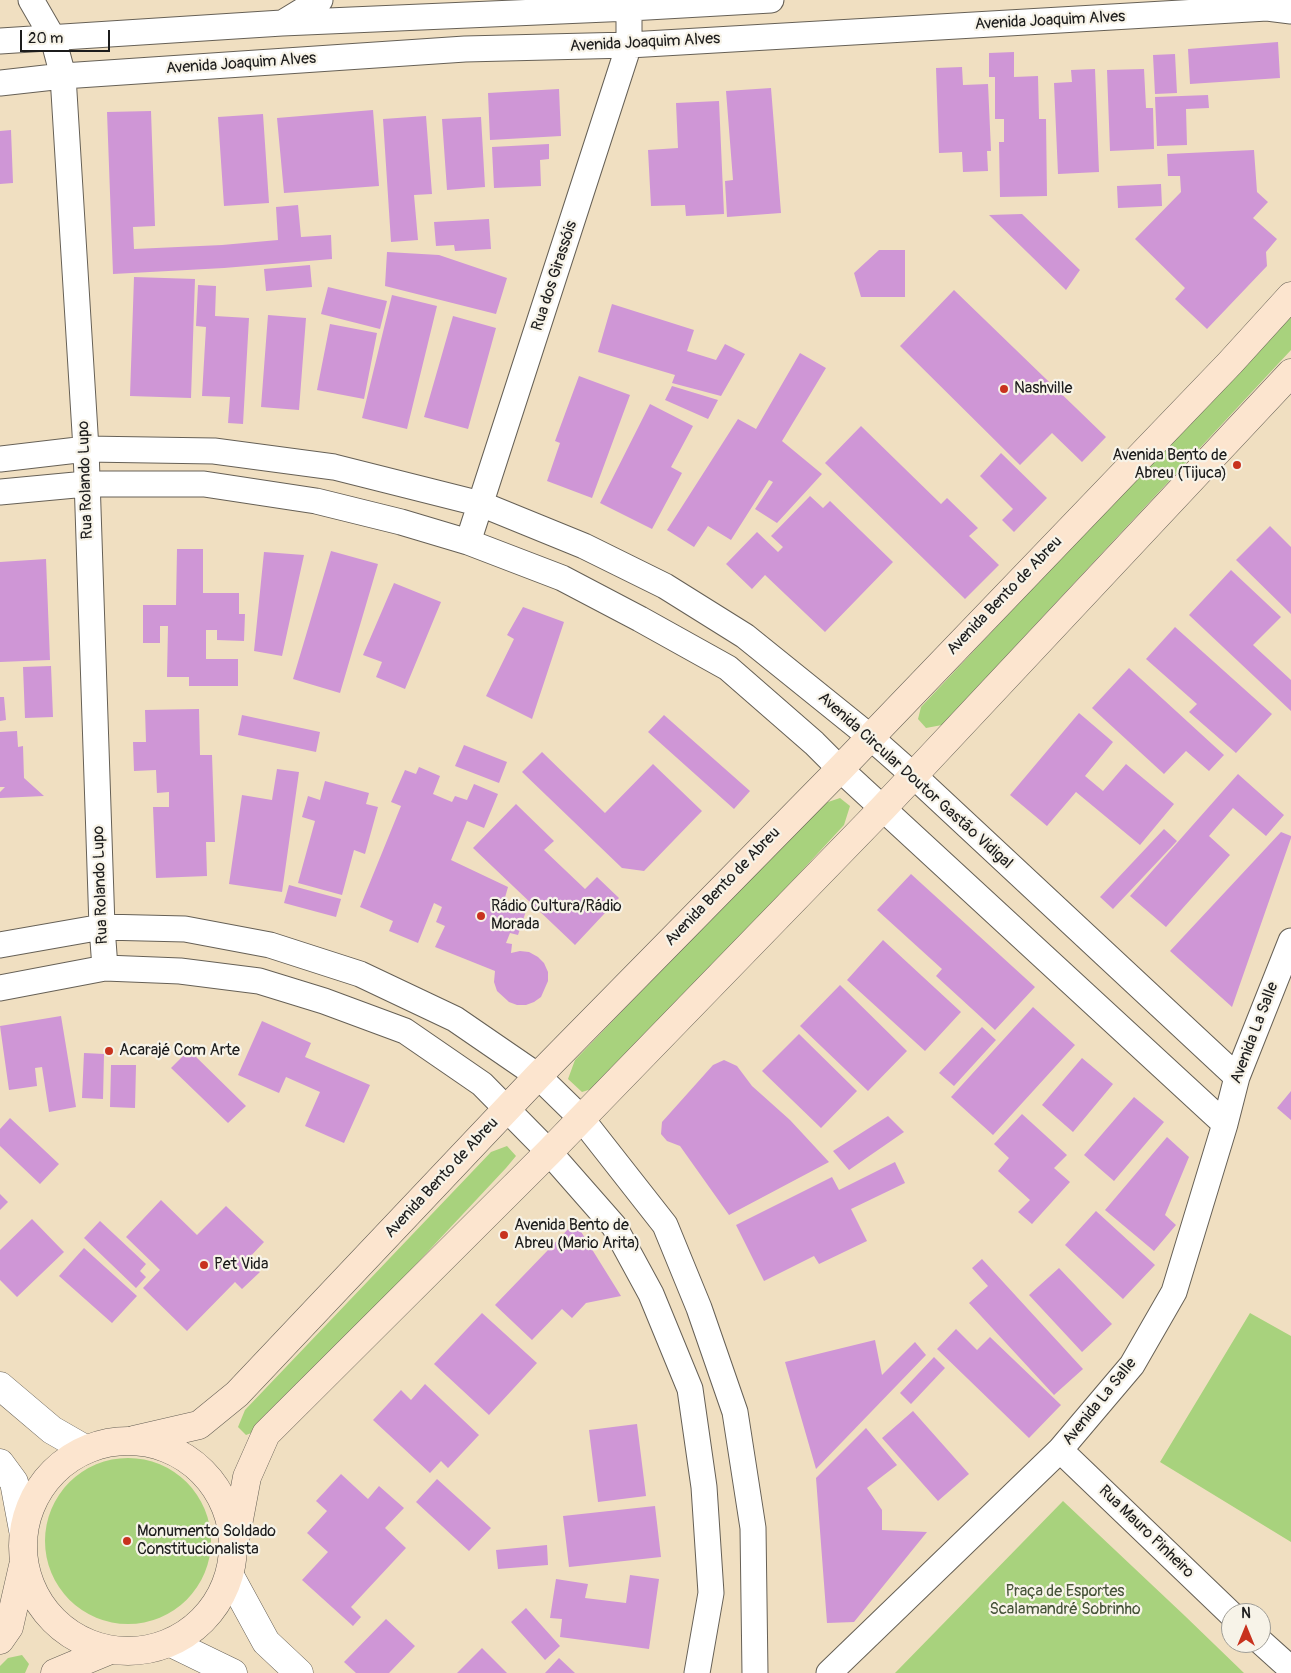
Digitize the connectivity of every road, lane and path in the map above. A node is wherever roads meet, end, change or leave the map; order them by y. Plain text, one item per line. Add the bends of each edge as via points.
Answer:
1 (31, 0) edge
2 (320, 0) edge
3 (771, 0) edge
4 (630, 4) edge
5 (1291, 11) edge
6 (282, 23) junction
7 (53, 38) junction
8 (0, 41) edge
9 (629, 45) junction
10 (64, 76) junction
11 (0, 82) edge
12 (1291, 296) edge
13 (1291, 373) edge
14 (86, 450) junction
15 (0, 459) edge
16 (86, 484) junction
17 (0, 492) edge
18 (481, 504) junction
19 (468, 542) junction
20 (869, 736) junction
21 (840, 769) junction
22 (913, 775) junction
23 (883, 808) junction
24 (102, 927) junction
25 (1291, 941) edge
26 (0, 945) edge
27 (105, 968) junction
28 (0, 988) edge
29 (538, 1076) junction
30 (1237, 1077) junction
31 (507, 1110) junction
32 (581, 1118) junction
33 (1225, 1124) junction
34 (549, 1152) junction
35 (0, 1386) edge
36 (134, 1440) junction
37 (85, 1449) junction
38 (1060, 1450) junction
39 (0, 1464) edge
40 (23, 1530) junction
41 (234, 1546) junction
42 (23, 1566) junction
43 (230, 1576) junction
44 (1221, 1604) edge
45 (0, 1640) edge
46 (171, 1643) junction
47 (110, 1650) junction
48 (1271, 1651) edge
49 (1291, 1669) edge
50 (55, 1673) edge
51 (233, 1673) edge
52 (299, 1673) edge
53 (697, 1673) edge
54 (755, 1673) edge
55 (829, 1673) edge

1 - 7 street, Rua Rolando Lupo
2 - 6 street
3 - 4 street
4 - 6 street
4 - 9 street, Rua dos Girassóis
5 - 9 street, Avenida Joaquim Alves via 1257,8
6 - 7 street
7 - 8 street
7 - 10 street, Rua Rolando Lupo
9 - 10 street, Avenida Joaquim Alves via 465,49
9 - 18 street, Rua dos Girassóis
10 - 11 street, Avenida Joaquim Alves
10 - 14 street, Rua Rolando Lupo
12 - 20 main road, Avenida Bento de Abreu
13 - 22 main road
14 - 15 street, Avenida Circular Doutor Gastão Vidigal
14 - 16 street, Rua Rolando Lupo
14 - 18 street, Avenida Circular Doutor Gastão Vidigal via 214,452 334,467
16 - 17 street
16 - 19 street via 204,484 316,501
16 - 24 street, Rua Rolando Lupo
18 - 19 street, Rua dos Girassóis
18 - 20 street, Avenida Circular Doutor Gastão Vidigal via 584,546 665,586 745,636
19 - 21 street via 562,578 728,668
20 - 21 main road, Avenida Bento de Abreu
20 - 22 street, Avenida Circular Doutor Gastão Vidigal
21 - 23 street
21 - 29 main road, Avenida Bento de Abreu
22 - 23 main road
22 - 30 street, Avenida Circular Doutor Gastão Vidigal
23 - 32 main road
23 - 33 street
24 - 26 street
24 - 27 street, Rua Rolando Lupo
24 - 29 street via 185,929 270,945 360,974 454,1019
25 - 30 street, Avenida La Salle
27 - 28 street
27 - 31 street via 180,971 259,981 324,1001 405,1031 482,1084
29 - 31 main road, Avenida Bento de Abreu
29 - 32 street
30 - 33 street, Avenida La Salle
31 - 34 street
31 - 36 main road, Avenida Bento de Abreu via 237,1394 199,1425
32 - 34 main road
32 - 54 street via 665,1225 699,1308 735,1412 753,1528
33 - 38 street, Avenida La Salle via 1174,1292 1132,1365
34 - 41 main road via 266,1434 247,1477
34 - 53 street via 614,1226 651,1294 690,1389 704,1487 712,1593
35 - 37 street via 52,1430
36 - 37 main road via 109,1442
36 - 41 main road via 165,1447 193,1462 215,1485 230,1514
37 - 40 main road via 56,1468 34,1496
38 - 44 street, Rua Mauro Pinheiro
38 - 55 street, Avenida La Salle
39 - 40 street via 14,1482
40 - 42 main road
41 - 43 main road
42 - 45 main road via 9,1627
42 - 47 main road via 34,1596 53,1622 79,1640
43 - 46 main road via 217,1604 197,1627
43 - 52 street via 266,1642
46 - 47 main road via 141,1651
46 - 51 street
47 - 50 main road
48 - 49 street

